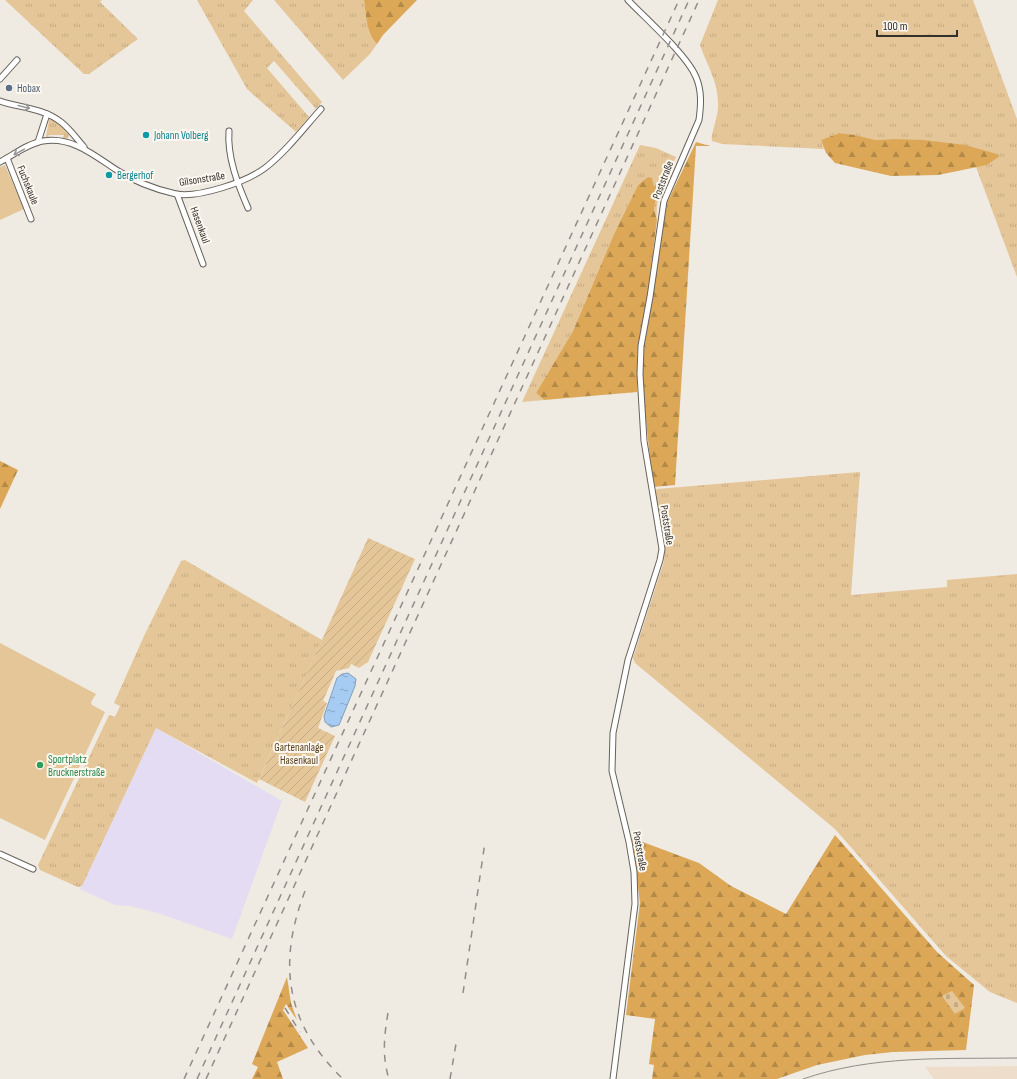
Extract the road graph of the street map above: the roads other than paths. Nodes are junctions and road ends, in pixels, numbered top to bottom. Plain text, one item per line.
1 (628, 0) edge
2 (17, 60) dead end
3 (0, 80) edge
4 (0, 101) edge
5 (321, 109) dead end
6 (48, 114) junction
7 (229, 131) dead end
8 (38, 142) junction
9 (86, 150) junction
10 (7, 158) junction
11 (0, 162) edge
12 (237, 182) junction
13 (177, 194) junction
14 (248, 208) dead end
15 (31, 219) dead end
16 (203, 264) dead end
17 (0, 854) edge
18 (33, 869) dead end
19 (613, 1079) edge

1 - 19 street, Poststraße
2 - 3 street
4 -> 6 street
5 - 12 street, Gilsonstraße
6 - 8 street
6 - 9 street, Gilsonstraße
7 - 12 street
8 - 9 street, Gilsonstraße
8 -> 10 street, Gilsonstraße
9 - 13 street, Gilsonstraße
10 - 11 street, Gilsonstraße
10 - 15 street, Fuchskaule
12 - 13 street, Gilsonstraße
12 - 14 street, Gilsonstraße
13 - 16 street, Hasenkaul
17 - 18 street

